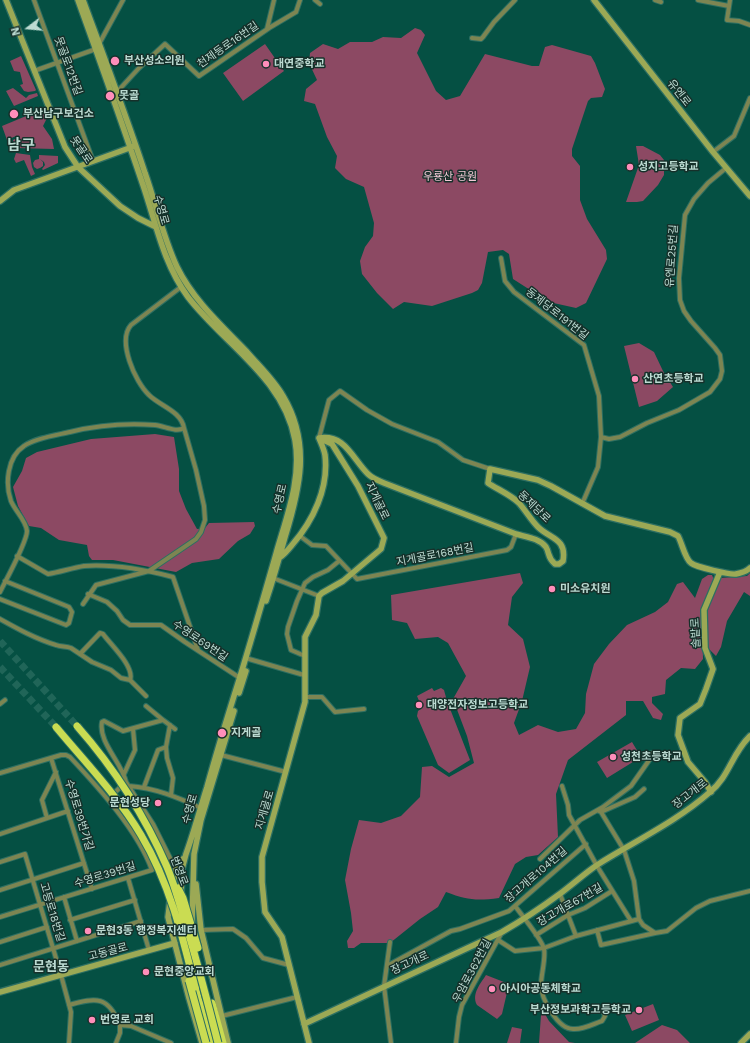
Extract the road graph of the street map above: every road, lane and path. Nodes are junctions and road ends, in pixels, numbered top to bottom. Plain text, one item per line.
1 (6, 0) edge
2 (34, 0) edge
3 (78, 0) edge
4 (83, 0) edge
5 (274, 0) edge
6 (300, 0) edge
7 (315, 0) edge
8 (515, 0) edge
9 (594, 0) edge
10 (655, 0) edge
11 (698, 0) edge
12 (730, 0) edge
13 (121, 1) edge
14 (661, 2) dead end
15 (320, 4) dead end
16 (729, 6) junction
17 (750, 25) edge
18 (267, 29) junction
19 (472, 38) dead end
20 (97, 46) junction
21 (58, 62) junction
22 (34, 71) junction
23 (116, 93) junction
24 (750, 98) edge
25 (133, 147) junction
26 (713, 152) junction
27 (93, 161) junction
28 (78, 167) junction
29 (726, 168) junction
30 (750, 196) edge
31 (0, 201) edge
32 (156, 226) junction
33 (164, 233) junction
34 (502, 258) dead end
35 (181, 287) junction
36 (184, 428) junction
37 (601, 437) junction
38 (319, 438) junction
39 (490, 469) junction
40 (582, 504) junction
41 (516, 534) junction
42 (300, 536) junction
43 (18, 556) junction
44 (277, 558) junction
45 (339, 560) junction
46 (750, 568) edge
47 (149, 571) junction
48 (720, 572) junction
49 (352, 574) junction
50 (273, 578) junction
51 (5, 581) junction
52 (302, 589) junction
53 (0, 592) edge
54 (88, 594) junction
55 (319, 596) junction
56 (0, 599) edge
57 (83, 604) dead end
58 (0, 619) edge
59 (198, 650) junction
60 (80, 654) junction
61 (305, 656) junction
62 (249, 659) junction
63 (304, 675) junction
64 (240, 678) junction
65 (130, 680) junction
66 (146, 696) dead end
67 (305, 697) junction
68 (5, 700) dead end
69 (0, 704) edge
70 (146, 706) dead end
71 (364, 709) dead end
72 (163, 720) junction
73 (170, 725) junction
74 (77, 726) tunnel mouth
75 (56, 727) tunnel mouth
76 (133, 729) junction
77 (175, 729) dead end
78 (750, 736) edge
79 (166, 747) junction
80 (650, 753) dead end
81 (221, 755) junction
82 (52, 758) junction
83 (56, 772) junction
84 (286, 772) junction
85 (0, 773) edge
86 (124, 774) junction
87 (128, 784) junction
88 (562, 786) dead end
89 (144, 787) junction
90 (644, 789) dead end
91 (711, 792) junction
92 (171, 795) junction
93 (107, 799) junction
94 (200, 808) junction
95 (68, 810) junction
96 (599, 811) junction
97 (47, 818) junction
98 (574, 825) junction
99 (0, 834) edge
100 (586, 844) junction
101 (624, 850) junction
102 (194, 854) junction
103 (540, 859) dead end
104 (0, 862) edge
105 (84, 863) junction
106 (156, 863) junction
107 (597, 866) junction
108 (167, 868) junction
109 (179, 869) junction
110 (128, 878) junction
111 (33, 879) junction
112 (193, 888) junction
113 (92, 889) junction
114 (1, 890) edge
115 (612, 891) junction
116 (750, 891) edge
117 (560, 894) junction
118 (64, 898) junction
119 (134, 900) junction
120 (41, 905) junction
121 (515, 906) junction
122 (568, 914) junction
123 (0, 917) edge
124 (524, 919) junction
125 (639, 919) junction
126 (70, 920) junction
127 (141, 921) junction
128 (630, 921) junction
129 (47, 927) junction
130 (201, 930) junction
131 (597, 930) junction
132 (502, 932) junction
133 (655, 933) junction
134 (536, 935) junction
135 (576, 936) junction
136 (498, 940) junction
137 (77, 941) junction
138 (0, 942) edge
139 (390, 942) dead end
140 (175, 944) junction
141 (54, 948) junction
142 (544, 948) junction
143 (150, 950) junction
144 (0, 965) edge
145 (289, 965) junction
146 (387, 966) junction
147 (61, 975) junction
148 (384, 986) junction
149 (0, 992) edge
150 (297, 997) junction
151 (69, 1005) junction
152 (602, 1009) dead end
153 (222, 1016) junction
154 (304, 1024) junction
155 (120, 1025) junction
156 (750, 1034) edge
157 (69, 1043) edge
158 (116, 1043) edge
159 (171, 1043) edge
160 (202, 1043) edge
161 (206, 1043) edge
162 (212, 1043) edge
163 (218, 1043) edge
164 (223, 1043) edge
165 (228, 1043) edge
166 (309, 1043) edge
167 (391, 1043) edge
168 (456, 1043) edge
169 (741, 1043) edge

1 - 22 street, 못골로
2 - 21 street, 못골로12번길
3 - 20 street, 수영로
4 - 20 street, 수영로
5 - 18 street, 천제등로16번길
6 - 18 street, 천제등로16번길
7 - 15 street
8 - 19 street
9 - 26 street, 유엔로
10 - 14 street
11 - 16 street
12 - 16 street
13 - 20 street
16 - 17 street
18 - 23 street, 천제등로16번길
20 - 21 street
20 - 23 street, 수영로
20 - 25 street, 수영로
21 - 22 street
21 - 27 street, 못골로12번길
22 - 28 street, 못골로
23 - 25 street, 수영로
24 - 26 street
25 - 27 street
25 - 32 street, 수영로
25 - 33 street, 수영로
26 - 29 street, 유엔로
27 - 28 street
28 - 31 street
28 - 32 street, 못골로
29 - 30 street, 유엔로
29 - 37 street, 유엔로25번길
32 - 33 street, 못골로
32 - 35 street, 수영로
33 - 44 street, 수영로
34 - 37 street, 동제당로191번길
35 - 36 street
35 - 44 street, 수영로
36 - 43 street
36 - 47 street
37 - 40 street, 동제당로191번길
38 - 39 street
38 - 41 street, 동제당로
38 - 42 street
38 - 49 street, 지게골로
39 - 40 street, 동제당로
39 - 41 street, 동제당로
40 - 48 street, 동제당로
41 - 49 street, 지게골로168번길
42 - 44 street
42 - 45 street
43 - 47 street
43 - 51 street
44 - 50 street, 수영로
44 - 64 street, 수영로
45 - 49 street
45 - 52 street
46 - 48 street, 동제당로
47 - 54 street
47 - 59 street
48 - 91 street, 솔밭로
49 - 55 street, 지게골로
50 - 52 street
50 - 62 street, 수영로
51 - 53 street
51 - 56 street
52 - 55 street
52 - 61 street
54 - 57 street
54 - 59 street, 수영로69번길
55 - 61 street, 지게골로
58 - 60 street
59 - 64 street, 수영로69번길
60 - 65 street
60 - 65 street
61 - 63 street, 지게골로
62 - 63 street
62 - 81 street, 수영로
63 - 67 street, 지게골로
64 - 94 street, 수영로
65 - 66 street
67 - 71 street
67 - 84 street, 지게골로
68 - 69 street
70 - 72 street
72 - 73 street
72 - 76 street
73 - 77 street
73 - 79 street
74 - 108 highway, 번영로, bridge
75 - 106 highway, 번영로, bridge
76 - 86 street
76 - 86 street
78 - 91 street, 장고개로
79 - 89 street
79 - 92 street
80 - 96 street
81 - 84 street
81 - 102 street, 수영로
82 - 83 street, 수영로39번가길
82 - 85 street
82 - 93 street
83 - 95 street, 수영로39번가길
83 - 97 street, 수영로39번가길
84 - 145 street, 지게골로
86 - 87 street
87 - 89 street
87 - 93 street
87 - 109 street
88 - 98 street
89 - 92 street
90 - 96 street
91 - 101 street, 장고개로
92 - 94 street
93 - 110 street, 수영로39번길
94 - 109 street, 수영로
95 - 97 street
95 - 105 street, 수영로39번가길
96 - 98 street
96 - 101 street
97 - 99 street
98 - 100 street
98 - 103 street
100 - 107 street
100 - 121 street, 장고개로104번길
101 - 107 street, 장고개로
101 - 125 street
102 - 112 street, 수영로
102 - 130 street, 수영로
104 - 111 street, 고등로18번길
105 - 111 street, 수영로39번가길
105 - 113 street, 수영로39번가길
106 - 161 highway, bridge
106 - 162 highway, 번영로, bridge
107 - 115 street, 장고개로67번길
107 - 117 street, 장고개로
108 - 163 highway, 번영로, bridge
108 - 164 highway, bridge
109 - 112 street
109 - 140 street
109 - 162 street
110 - 113 street, 수영로39번길
110 - 119 street
111 - 114 street, 수영로39번가길
111 - 120 street, 고등로18번길
112 - 162 street, 수영로
113 - 118 street, 수영로39번길
115 - 122 street, 장고개로67번길
115 - 128 street, 장고개로67번길
116 - 133 street
117 - 122 street
117 - 124 street, 장고개로
118 - 120 street, 수영로39번길
118 - 126 street, 수영로39번길
119 - 126 street
119 - 127 street
120 - 123 street, 수영로39번길
120 - 129 street, 고등로18번길
121 - 124 street
121 - 146 street, 장고개로104번길
122 - 134 street, 장고개로67번길
122 - 135 street
124 - 132 street, 장고개로
124 - 134 street
125 - 128 street
125 - 133 street
126 - 137 street, 수영로39번길
127 - 137 street
127 - 143 street
128 - 131 street
129 - 138 street
129 - 141 street, 고등로18번길
130 - 145 street
130 - 153 street, 수영로
131 - 133 street
131 - 135 street
132 - 136 street, 우암로362번길
132 - 148 street, 장고개로
134 - 142 street
135 - 142 street
136 - 142 street
136 - 168 street, 우암로362번길
137 - 141 street
139 - 146 street
140 - 143 street, 고동골로
140 - 160 street
141 - 144 street
141 - 147 street, 고등로18번길
142 - 152 street
143 - 147 street, 고동골로
145 - 150 street, 지게골로
146 - 148 street
147 - 149 street, 고동골로
147 - 151 street, 고등로18번길
148 - 154 street, 장고개로
148 - 167 street
150 - 153 street
150 - 154 street, 지게골로
151 - 155 street
151 - 157 street, 고등로18번길
153 - 165 street, 수영로
154 - 166 street, 지게골로
155 - 158 street
155 - 159 street
156 - 169 street

